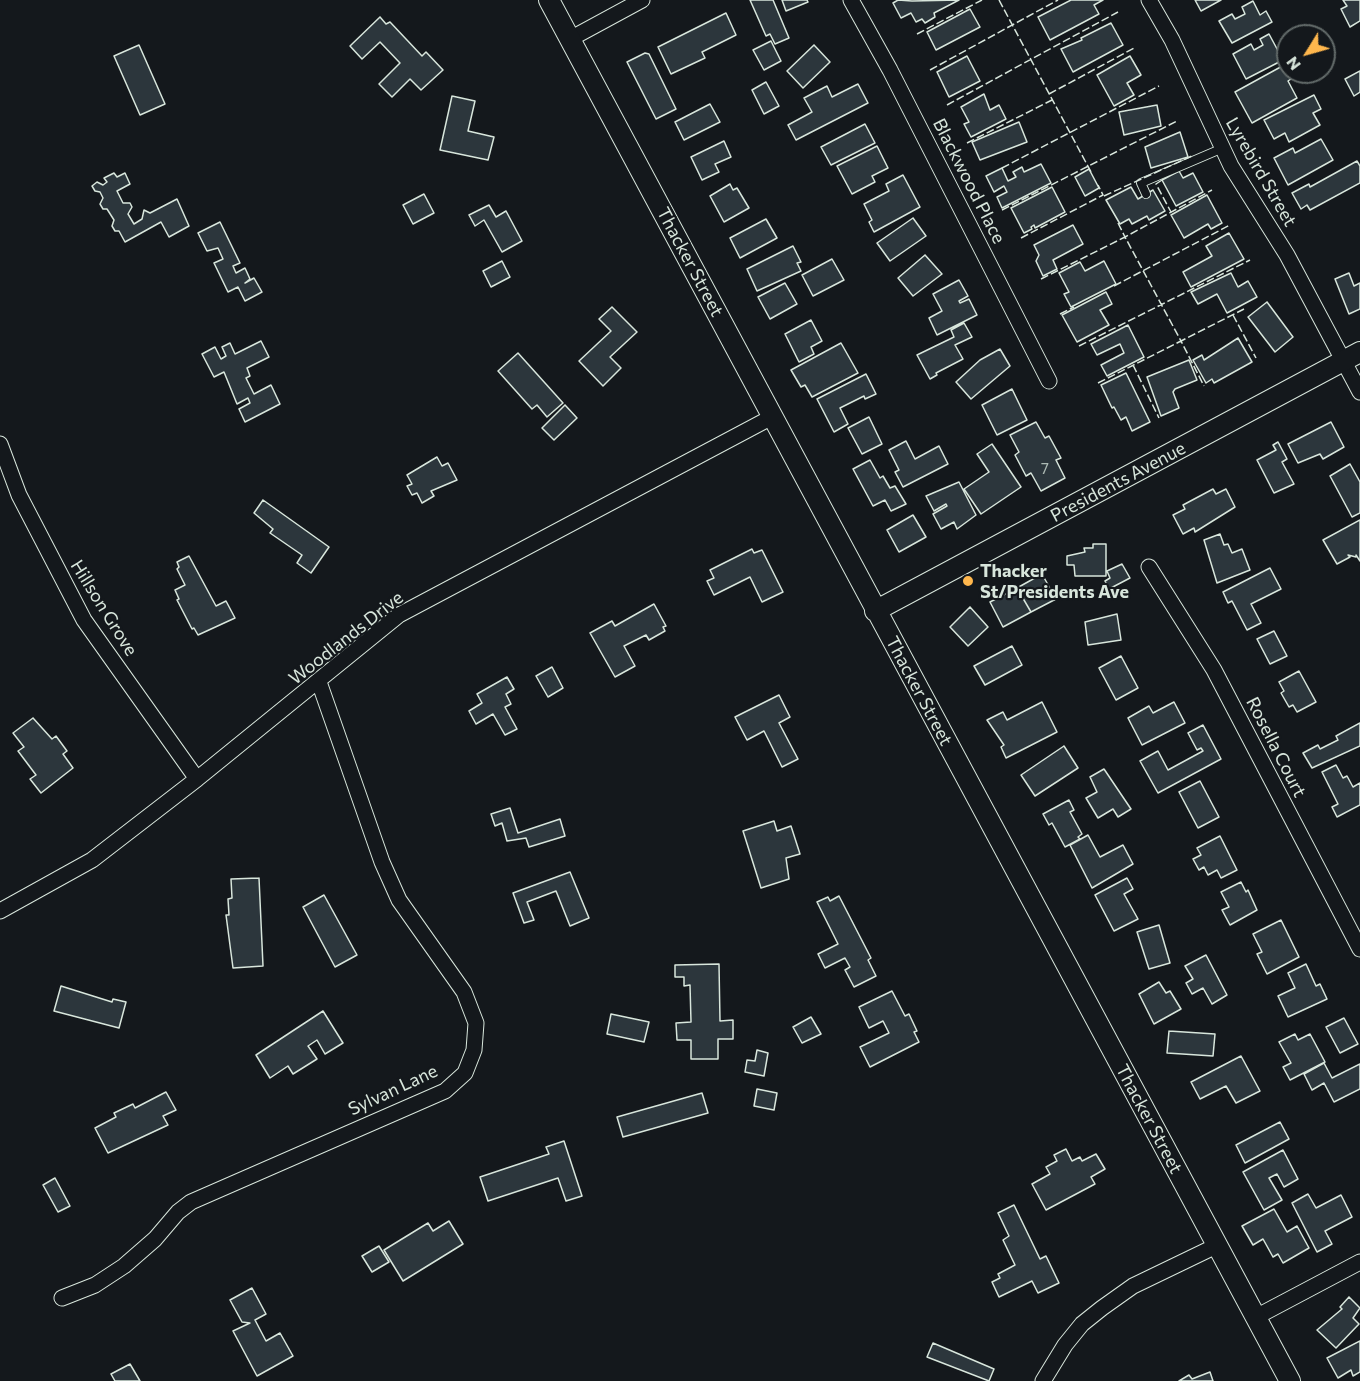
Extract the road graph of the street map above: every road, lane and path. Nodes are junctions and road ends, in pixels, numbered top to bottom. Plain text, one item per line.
1 (549, 0) edge
2 (642, 0) edge
3 (851, 0) edge
4 (1149, 0) edge
5 (570, 39) junction
6 (1222, 148) junction
7 (1146, 194) dead end
8 (1352, 357) edge
9 (1049, 381) dead end
10 (1360, 392) edge
11 (772, 417) junction
12 (0, 444) edge
13 (1149, 567) dead end
14 (875, 611) junction
15 (319, 682) junction
16 (197, 779) junction
17 (0, 911) edge
18 (1360, 950) edge
19 (1218, 1245) junction
20 (1360, 1262) edge
21 (62, 1298) dead end
22 (1256, 1317) junction
23 (1044, 1381) edge
24 (1290, 1381) edge

1 - 5 street, Thacker Street
2 - 5 street
3 - 9 street, Blackwood Place
4 - 6 street, Lyrebird Street
5 - 11 street, Thacker Street
6 - 7 lane
6 - 8 street, Lyrebird Street
8 - 10 street, Lyrebird Street
8 - 14 street, Presidents Avenue
11 - 14 street, Thacker Street
11 - 15 street, Woodlands Drive
12 - 16 street, Hillson Grove
13 - 18 street, Rosella Court
14 - 19 street, Thacker Street
15 - 16 street, Woodlands Drive
15 - 21 street, Sylvan Lane
16 - 17 street, Woodlands Drive
19 - 22 street, Thacker Street
19 - 23 street
20 - 22 street
22 - 24 street, Thacker Street

